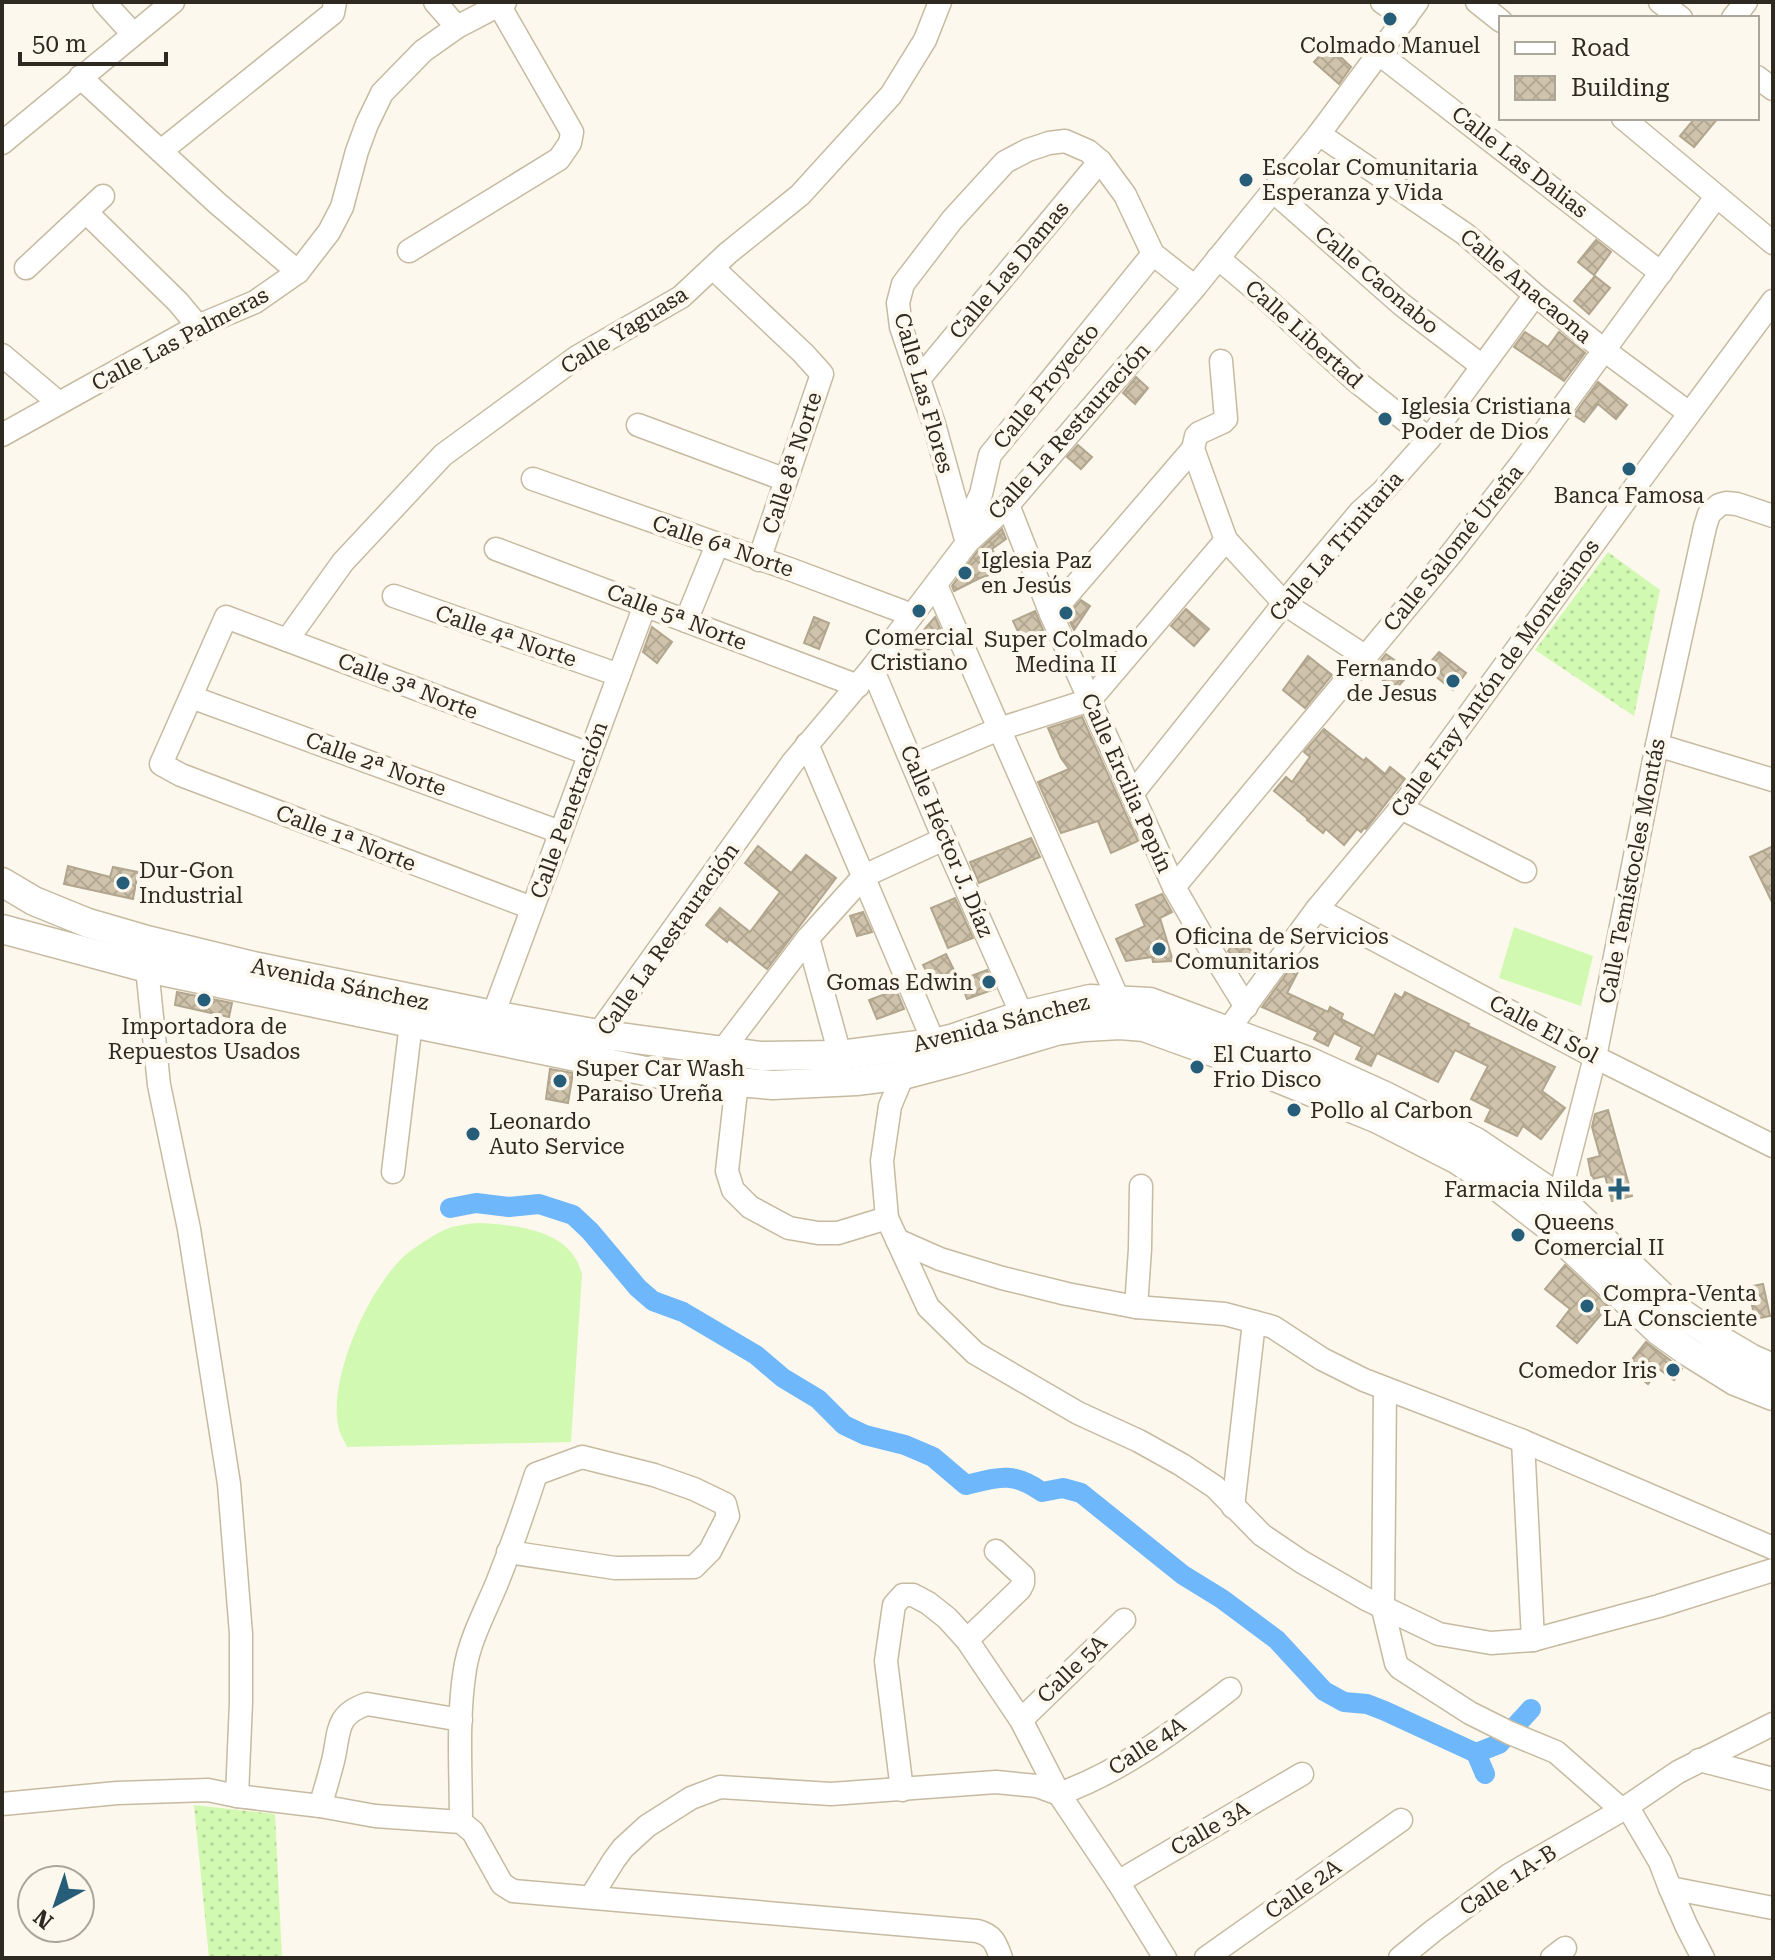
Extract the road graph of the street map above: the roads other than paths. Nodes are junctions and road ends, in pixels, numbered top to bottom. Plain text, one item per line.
1 (104, 2) edge
2 (173, 2) edge
3 (335, 2) edge
4 (435, 2) edge
5 (940, 2) edge
6 (1382, 2) edge
7 (1477, 2) edge
8 (1660, 2) edge
9 (502, 4) edge
10 (1412, 10) edge
11 (1678, 16) edge
12 (1499, 19) edge
13 (457, 27) junction
14 (133, 34) junction
15 (1378, 53) junction
16 (80, 77) junction
17 (1625, 120) edge
18 (1319, 134) junction
19 (2, 143) edge
20 (161, 151) junction
21 (1100, 161) junction
22 (1273, 191) junction
23 (103, 196) dead end
24 (1716, 197) junction
25 (86, 212) junction
26 (1773, 243) edge
27 (409, 251) dead end
28 (1153, 254) junction
29 (1218, 258) junction
30 (26, 268) dead end
31 (713, 268) junction
32 (298, 272) junction
33 (1661, 273) junction
34 (1195, 287) junction
35 (1535, 295) junction
36 (1773, 301) edge
37 (198, 326) junction
38 (1604, 350) junction
39 (2, 355) edge
40 (1221, 361) dead end
41 (1482, 366) junction
42 (919, 379) junction
43 (59, 403) junction
44 (1689, 413) junction
45 (638, 425) dead end
46 (2, 435) edge
47 (1429, 439) junction
48 (1193, 449) junction
49 (533, 479) dead end
50 (786, 480) junction
51 (1008, 505) junction
52 (1773, 516) edge
53 (965, 536) junction
54 (1226, 540) junction
55 (717, 545) junction
56 (496, 549) dead end
57 (759, 560) junction
58 (936, 585) junction
59 (394, 596) dead end
60 (1285, 604) junction
61 (645, 605) junction
62 (1051, 614) junction
63 (912, 615) junction
64 (686, 621) junction
65 (287, 640) junction
66 (1366, 657) junction
67 (872, 668) junction
68 (619, 675) junction
69 (858, 686) junction
70 (191, 697) junction
71 (1090, 700) junction
72 (999, 729) junction
73 (807, 744) junction
74 (1657, 745) junction
75 (589, 754) junction
76 (914, 765) junction
77 (1773, 780) edge
78 (1132, 794) junction
79 (1401, 808) junction
80 (560, 832) junction
81 (944, 839) junction
82 (1525, 871) dead end
83 (864, 876) junction
84 (2, 882) edge
85 (1174, 887) junction
86 (532, 908) junction
87 (1317, 909) junction
88 (2, 929) edge
89 (808, 938) junction
90 (147, 968) junction
91 (1118, 999) junction
92 (1246, 1007) junction
93 (493, 1015) junction
94 (1022, 1015) junction
95 (411, 1023) junction
96 (1222, 1041) junction
97 (934, 1043) junction
98 (595, 1047) junction
99 (722, 1051) junction
100 (840, 1055) junction
101 (1595, 1057) junction
102 (903, 1075) junction
103 (737, 1082) junction
104 (1773, 1146) edge
105 (393, 1172) dead end
106 (1141, 1186) dead end
107 (1559, 1198) junction
108 (887, 1218) junction
109 (1546, 1224) junction
110 (897, 1240) junction
111 (1136, 1307) junction
112 (1254, 1322) junction
113 (1773, 1368) edge
114 (1385, 1389) junction
115 (1773, 1396) edge
116 (1523, 1441) junction
117 (1233, 1507) junction
118 (1773, 1548) edge
119 (996, 1551) dead end
120 (508, 1552) junction
121 (1773, 1570) edge
122 (1383, 1609) junction
123 (1124, 1620) dead end
124 (967, 1640) junction
125 (1533, 1640) junction
126 (1230, 1689) dead end
127 (461, 1720) junction
128 (1021, 1720) junction
129 (1773, 1724) edge
130 (1699, 1760) junction
131 (1302, 1774) dead end
132 (1773, 1779) edge
133 (902, 1790) junction
134 (1059, 1794) junction
135 (237, 1796) junction
136 (2, 1804) edge
137 (320, 1806) junction
138 (1624, 1808) junction
139 (1401, 1820) dead end
140 (461, 1822) junction
141 (1118, 1882) junction
142 (1670, 1888) junction
143 (591, 1897) junction
144 (1773, 1908) edge
145 (1001, 1958) edge
146 (1165, 1958) edge
147 (1206, 1958) edge
148 (1400, 1958) edge
149 (1703, 1958) edge

1 - 14 street
2 - 14 street
3 - 20 street
4 - 13 street
5 - 31 street, Calle Yaguasa
6 - 10 street
7 - 12 street
8 - 11 street
9 - 13 street, Calle Las Palmeras
9 - 27 street
10 - 15 street, Calle La Restauración
13 - 32 street, Calle Las Palmeras
14 - 16 street
15 - 18 street, Calle La Restauración
15 - 33 street, Calle Las Dalias
16 - 19 street
16 - 20 street
17 - 24 street
18 - 22 street, Calle La Restauración
18 - 35 street, Calle Anacaona
20 - 32 street
21 - 28 street, Calle Las Flores
21 - 42 street, Calle Las Damas
21 - 42 street, Calle Las Flores
22 - 29 street, Calle La Restauración
22 - 41 street, Calle Caonabo
23 - 25 street
24 - 26 street
24 - 33 street, Calle Salomé Ureña
25 - 30 street
25 - 37 street
28 - 34 street, Calle Las Flores
28 - 53 street, Calle Proyecto
29 - 34 street, Calle La Restauración
29 - 47 street, Calle Libertad
31 - 50 street, Calle 8ª Norte
31 - 65 street, Calle Yaguasa
32 - 37 street, Calle Las Palmeras
33 - 38 street, Calle Salomé Ureña
34 - 51 street, Calle La Restauración
35 - 38 street, Calle Anacaona
35 - 41 street, Calle La Trinitaria
36 - 44 street, Calle Fray Antón de Montesinos
37 - 43 street, Calle Las Palmeras
38 - 44 street, Calle Anacaona
38 - 66 street, Calle Salomé Ureña
39 - 43 street
40 - 48 street
41 - 47 street, Calle La Trinitaria
42 - 53 street, Calle Las Flores
43 - 46 street, Calle Las Palmeras
44 - 79 street, Calle Fray Antón de Montesinos
45 - 50 street
47 - 60 street, Calle La Trinitaria
48 - 54 street
48 - 62 street
49 - 55 street, Calle 6ª Norte
50 - 57 street, Calle 8ª Norte
51 - 53 street, Calle La Restauración
51 - 62 street, Calle Ercilia Pepín
52 - 74 street, Calle Temístocles Montás
53 - 58 street, Calle La Restauración
54 - 60 street
54 - 71 street
55 - 57 street, Calle 6ª Norte
55 - 64 street
56 - 61 street, Calle 5ª Norte
57 - 63 street, Calle 6ª Norte
58 - 63 street, Calle La Restauración
58 - 72 street
59 - 68 street, Calle 4ª Norte
60 - 66 street
60 - 78 street, Calle La Trinitaria
61 - 64 street, Calle 5ª Norte
61 - 68 street, Calle Penetración
62 - 71 street, Calle Ercilia Pepín
63 - 67 street, Calle La Restauración
64 - 69 street, Calle 5ª Norte
65 - 70 street, Calle 3ª Norte
65 - 75 street, Calle 3ª Norte
66 - 85 street, Calle Salomé Ureña
67 - 69 street, Calle La Restauración
67 - 76 street, Calle Héctor J. Díaz
68 - 75 street, Calle Penetración
69 - 73 street, Calle La Restauración
70 - 80 street, Calle 2ª Norte
70 - 86 street, Calle 1ª Norte
71 - 72 street
71 - 78 street, Calle Ercilia Pepín
72 - 76 street
72 - 91 street
73 - 83 street
73 - 98 street, Calle La Restauración
74 - 77 street
74 - 101 street, Calle Temístocles Montás
75 - 80 street, Calle Penetración
76 - 81 street, Calle Héctor J. Díaz
78 - 85 street, Calle Ercilia Pepín
79 - 82 street
79 - 87 street, Calle Fray Antón de Montesinos
80 - 86 street, Calle Penetración
81 - 83 street
81 - 94 street, Calle Héctor J. Díaz
83 - 89 street
83 - 97 street
84 - 93 street, Avenida Sánchez
85 - 92 street, Calle Ercilia Pepín
86 - 93 street, Calle Penetración
87 - 92 street, Calle Fray Antón de Montesinos
87 - 101 street, Calle El Sol
88 - 90 street, Avenida Sánchez
89 - 99 street
89 - 100 street
90 - 95 street, Avenida Sánchez
90 - 135 street
91 - 94 street, Avenida Sánchez
91 - 96 street, Avenida Sánchez
92 - 96 street, Calle Fray Antón de Montesinos
93 - 98 street, Avenida Sánchez
94 - 97 street, Avenida Sánchez
95 - 98 street, Avenida Sánchez
95 - 105 street
96 - 102 street, Avenida Sánchez
96 - 107 street, Avenida Sánchez
96 - 109 street, Avenida Sánchez
97 - 100 street, Avenida Sánchez
98 - 99 street, Avenida Sánchez
98 - 103 street, Avenida Sánchez
99 - 100 street, Avenida Sánchez
101 - 104 street, Calle El Sol
101 - 107 street, Calle Temístocles Montás
102 - 103 street, Avenida Sánchez
102 - 108 street
103 - 108 street
106 - 111 street
107 - 109 street, Calle Temístocles Montás
107 - 113 street, Avenida Sánchez
108 - 110 street
109 - 115 street, Avenida Sánchez
110 - 111 street
110 - 117 street
111 - 112 street
112 - 114 street
112 - 117 street
114 - 116 street
114 - 122 street
116 - 118 street
116 - 125 street
117 - 122 street
119 - 124 street
120 - 120 street
120 - 127 street
121 - 125 street
122 - 125 street
122 - 138 street
123 - 128 street, Calle 5A
124 - 128 street
124 - 133 street
126 - 134 street, Calle 4A
127 - 137 street
127 - 140 street
128 - 134 street
129 - 130 street, Calle 1A-B
130 - 132 street
130 - 138 street, Calle 1A-B
131 - 141 street, Calle 3A
133 - 134 street
133 - 143 street
134 - 141 street
135 - 136 street
135 - 137 street
137 - 140 street
138 - 142 street
138 - 148 street, Calle 1A-B
139 - 147 street, Calle 2A
140 - 143 street
141 - 146 street
142 - 144 street
142 - 149 street
143 - 145 street

